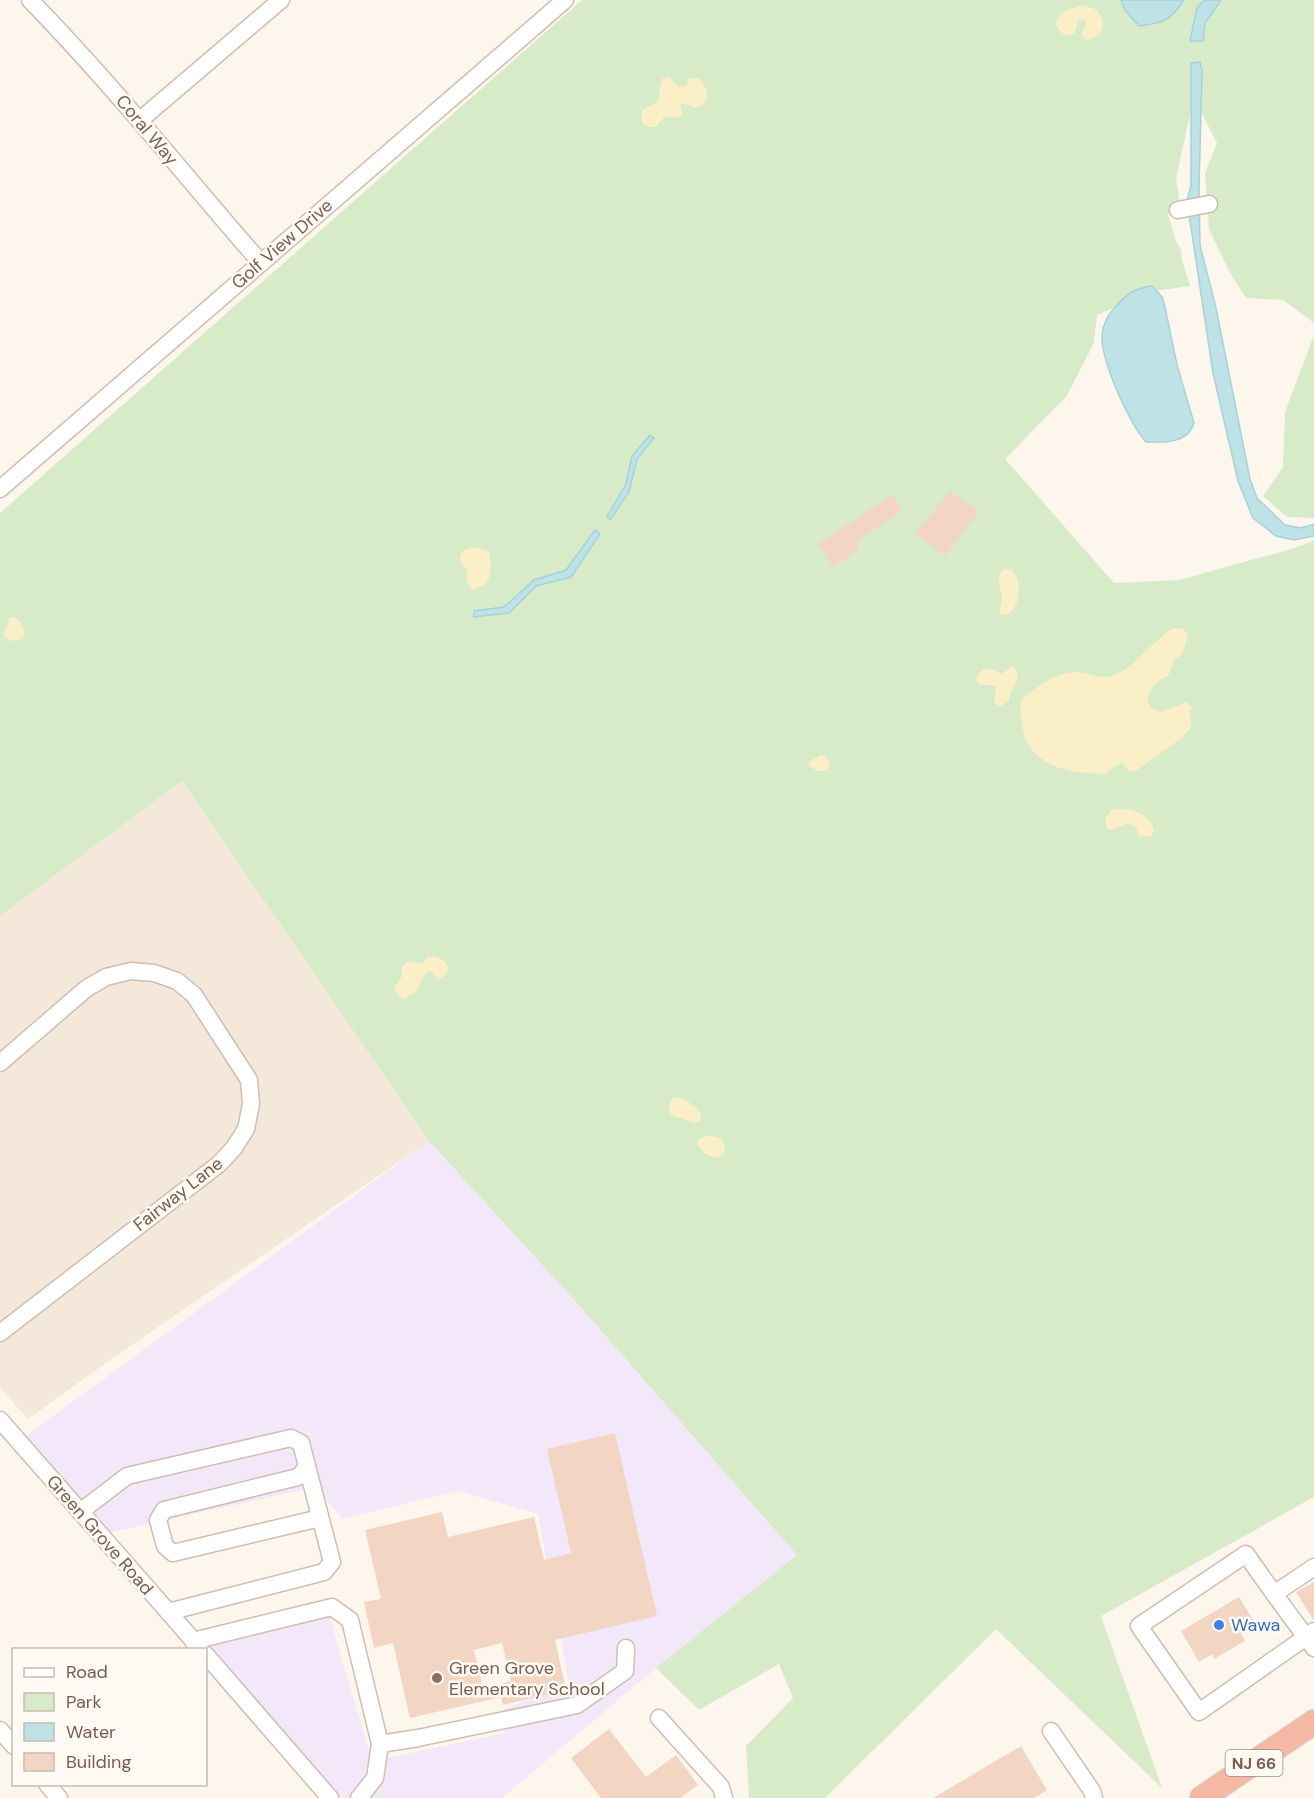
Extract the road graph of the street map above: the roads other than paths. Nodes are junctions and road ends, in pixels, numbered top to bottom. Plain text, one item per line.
1 (30, 0) edge
2 (565, 0) edge
3 (279, 1) edge
4 (140, 120) junction
5 (1209, 204) dead end
6 (1178, 210) dead end
7 (261, 263) junction
8 (0, 489) edge
9 (0, 1063) edge
10 (0, 1333) edge
11 (1, 1423) edge
12 (307, 1467) junction
13 (80, 1512) junction
14 (320, 1518) junction
15 (1314, 1567) edge
16 (1274, 1594) junction
17 (168, 1612) junction
18 (1311, 1638) edge
19 (197, 1645) edge
20 (626, 1648) dead end
21 (207, 1656) edge
22 (660, 1718) dead end
23 (0, 1730) edge
24 (1311, 1730) edge
25 (1051, 1731) dead end
26 (12, 1744) edge
27 (380, 1744) junction
28 (48, 1786) edge
29 (59, 1798) edge
30 (330, 1798) edge
31 (359, 1798) edge
32 (724, 1798) edge
33 (1094, 1798) edge
34 (1202, 1798) edge

1 - 4 street, Coral Way
2 - 7 street, Golf View Drive
3 - 4 street
4 - 7 street, Coral Way
5 - 6 street
7 - 8 street, Golf View Drive
9 - 10 street, Fairway Lane
11 - 13 street, Green Grove Road
12 - 13 street
12 - 14 street
12 - 14 street
13 - 17 street, Green Grove Road
14 - 17 street
15 - 16 street
16 - 18 street
16 - 18 street
17 - 19 street, Green Grove Road
19 - 27 street
20 - 27 street
21 - 30 street
22 - 32 street
23 - 26 street
24 - 34 highway, NJ 66
25 - 33 street
27 - 31 street
28 - 29 street

